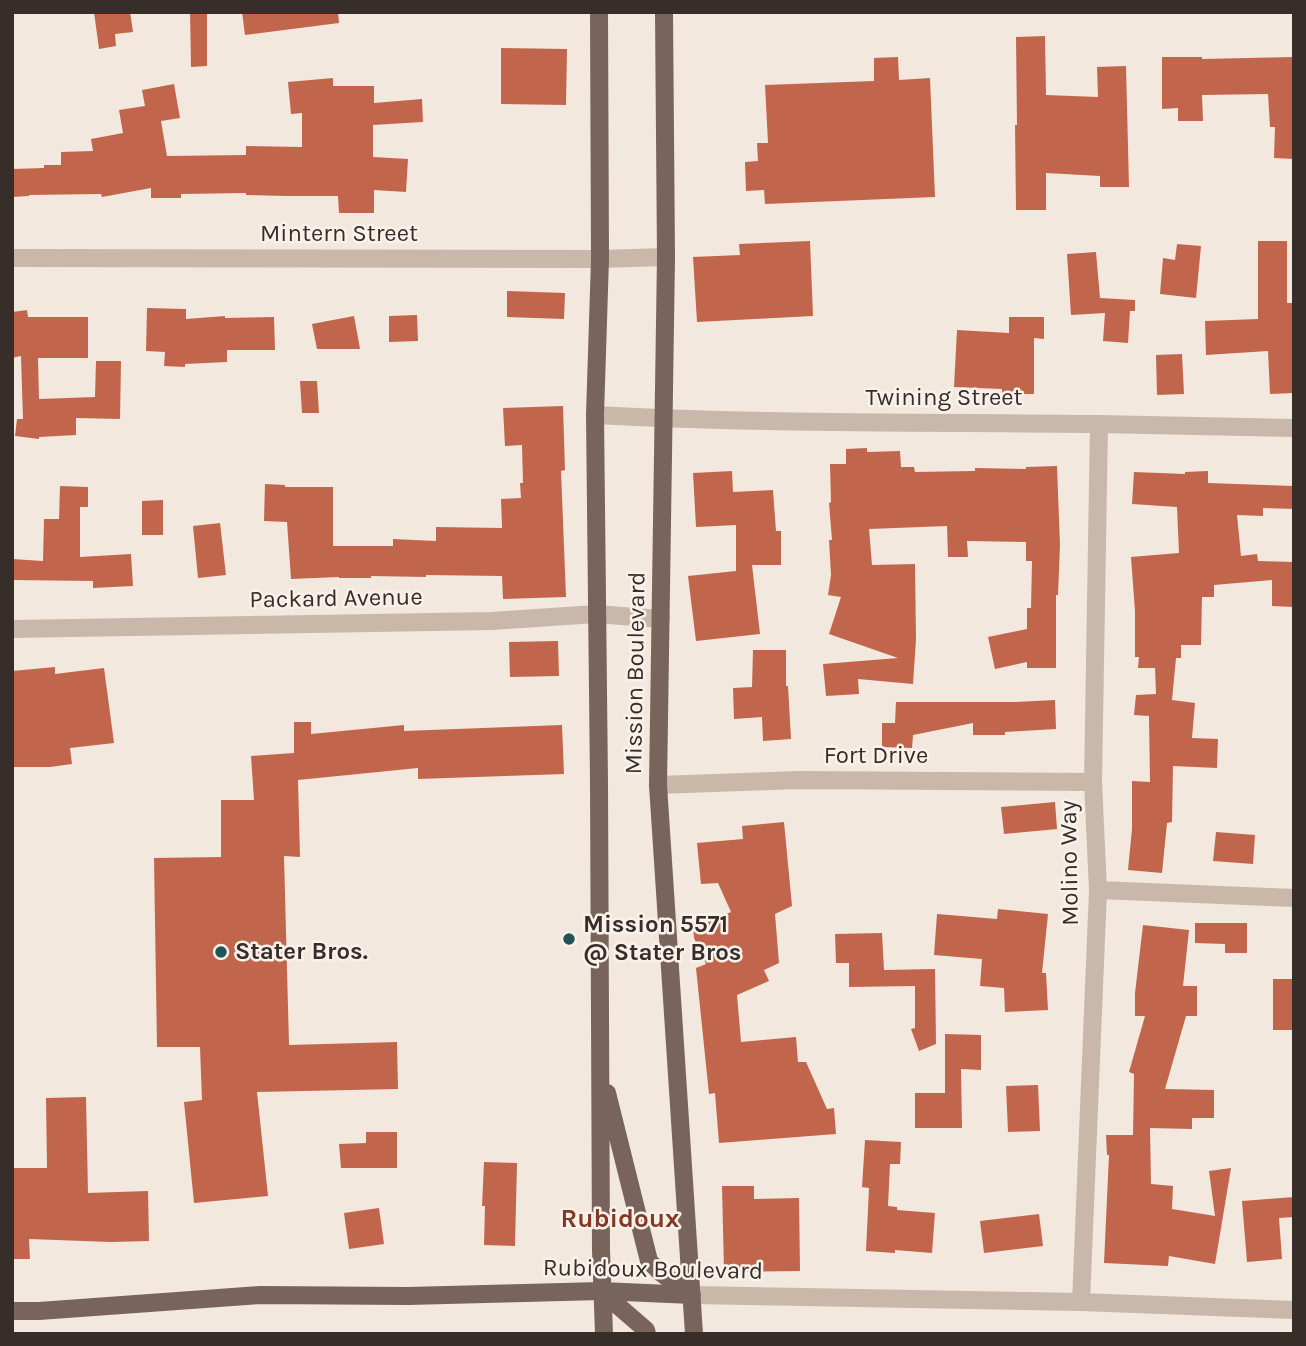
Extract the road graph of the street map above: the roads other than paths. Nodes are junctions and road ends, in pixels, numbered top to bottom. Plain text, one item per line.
1 (599, 12) edge
2 (664, 12) edge
3 (666, 257) junction
4 (12, 258) edge
5 (600, 259) junction
6 (595, 415) junction
7 (664, 418) junction
8 (1099, 424) junction
9 (1294, 428) edge
10 (596, 614) junction
11 (661, 619) junction
12 (12, 629) edge
13 (1093, 782) junction
14 (659, 785) junction
15 (1098, 890) junction
16 (1294, 898) edge
17 (600, 1070) junction
18 (601, 1291) junction
19 (692, 1295) junction
20 (1081, 1302) junction
21 (1294, 1310) edge
22 (12, 1311) edge
23 (604, 1334) edge
24 (647, 1334) edge
25 (694, 1334) edge

1 - 5 main road, Mission Boulevard
2 - 3 main road, Mission Boulevard
3 - 5 street, Mintern Street
3 - 7 main road, Mission Boulevard
4 - 5 street, Mintern Street
5 - 6 main road, Mission Boulevard
6 - 7 street, Twining Street
6 - 10 main road, Mission Boulevard
7 - 8 street, Twining Street
7 - 11 main road, Mission Boulevard
8 - 9 street, Twining Street
8 - 13 street, Molino Way
10 - 11 street, Packard Avenue
10 - 12 street, Packard Avenue
10 - 17 main road, Mission Boulevard
11 - 14 main road, Mission Boulevard
13 - 14 street, Fort Drive
13 - 15 street, Molino Way
14 - 19 main road, Mission Boulevard
15 - 16 street
15 - 20 street, Molino Way
17 - 18 main road, Mission Boulevard
17 - 19 main road
18 - 19 main road, Rubidoux Boulevard
18 - 22 main road, Rubidoux Boulevard
18 - 23 main road, Mission Boulevard
18 - 24 main road
19 - 20 street, Rubidoux Boulevard
19 - 25 main road, Mission Boulevard
20 - 21 street, Rubidoux Boulevard

